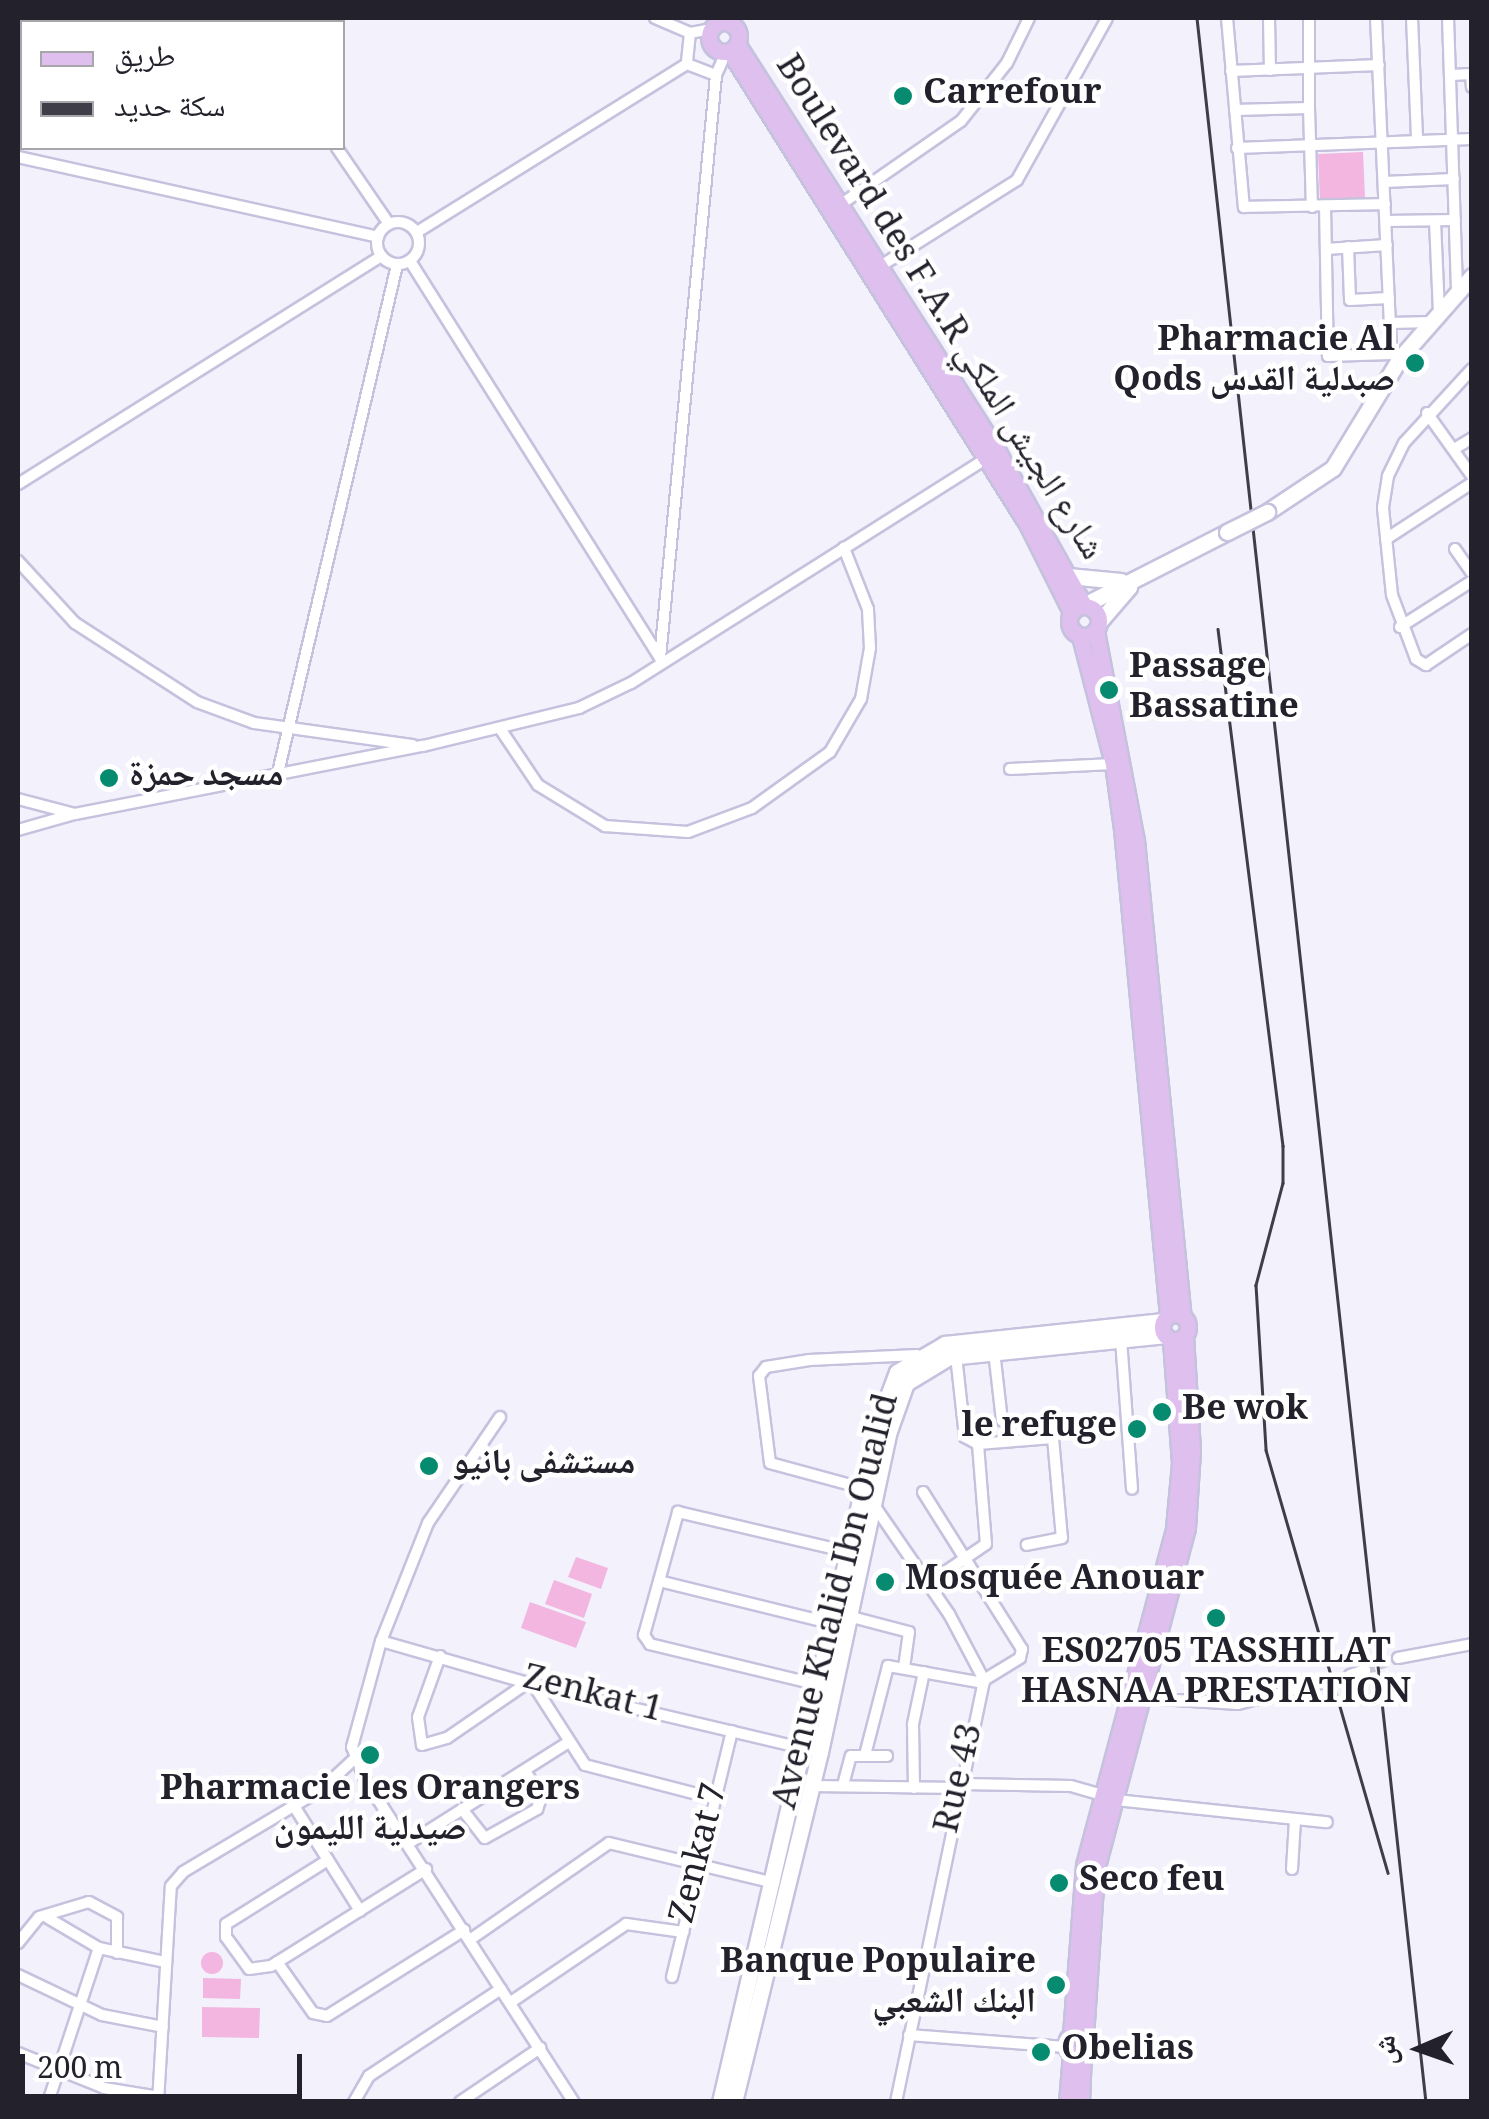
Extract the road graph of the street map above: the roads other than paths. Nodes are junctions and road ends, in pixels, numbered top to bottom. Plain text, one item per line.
1 (656, 18) edge
2 (1029, 18) edge
3 (1107, 18) edge
4 (1227, 18) edge
5 (1268, 18) edge
6 (1311, 18) edge
7 (1376, 18) edge
8 (1412, 18) edge
9 (1448, 18) edge
10 (715, 23) edge
11 (690, 33) junction
12 (731, 50) junction
13 (687, 64) junction
14 (1379, 65) junction
15 (1310, 68) junction
16 (1270, 70) junction
17 (1231, 71) junction
18 (1451, 74) junction
19 (716, 75) junction
20 (1472, 87) edge
21 (1309, 108) junction
22 (1235, 110) junction
23 (1417, 139) junction
24 (1454, 139) junction
25 (1472, 139) edge
26 (1382, 140) junction
27 (1310, 146) junction
28 (1237, 148) junction
29 (338, 150) edge
30 (18, 156) edge
31 (1454, 179) junction
32 (1384, 182) junction
33 (1385, 204) junction
34 (840, 205) junction
35 (1325, 206) junction
36 (1312, 207) junction
37 (1454, 220) junction
38 (1386, 221) junction
39 (1435, 221) junction
40 (389, 224) junction
41 (417, 232) junction
42 (378, 236) junction
43 (1388, 245) junction
44 (1348, 248) junction
45 (1326, 249) junction
46 (381, 256) junction
47 (410, 261) junction
48 (397, 265) junction
49 (879, 267) junction
50 (1472, 276) edge
51 (1457, 294) junction
52 (1389, 298) junction
53 (1350, 300) junction
54 (1326, 301) junction
55 (1435, 318) junction
56 (1390, 323) junction
57 (1396, 356) junction
58 (1472, 370) edge
59 (1427, 413) junction
60 (1472, 438) edge
61 (1454, 450) junction
62 (986, 459) junction
63 (1472, 476) edge
64 (18, 484) edge
65 (1468, 486) edge
66 (1472, 499) edge
67 (1386, 539) junction
68 (844, 548) junction
69 (1455, 549) dead end
70 (18, 561) edge
71 (1472, 573) edge
72 (1068, 576) junction
73 (1135, 580) junction
74 (1472, 582) edge
75 (1078, 609) junction
76 (1400, 627) junction
77 (1092, 629) junction
78 (1472, 634) edge
79 (661, 660) junction
80 (289, 728) junction
81 (500, 730) junction
82 (423, 746) junction
83 (1114, 764) junction
84 (1010, 768) dead end
85 (277, 776) junction
86 (18, 799) edge
87 (75, 814) junction
88 (18, 830) edge
89 (1172, 1328) junction
90 (1121, 1339) junction
91 (994, 1351) junction
92 (917, 1355) junction
93 (956, 1356) junction
94 (500, 1417) dead end
95 (1002, 1421) dead end
96 (978, 1444) junction
97 (862, 1488) junction
98 (1132, 1489) dead end
99 (923, 1492) dead end
100 (874, 1503) junction
101 (1027, 1545) dead end
102 (848, 1552) junction
103 (967, 1557) junction
104 (660, 1581) junction
105 (929, 1583) junction
106 (842, 1622) junction
107 (381, 1641) junction
108 (1472, 1644) edge
109 (440, 1656) junction
110 (1398, 1658) tunnel mouth
111 (904, 1667) junction
112 (1365, 1670) tunnel mouth
113 (924, 1672) junction
114 (1350, 1675) tunnel mouth
115 (983, 1682) junction
116 (1324, 1682) tunnel mouth
117 (530, 1684) junction
118 (826, 1687) junction
119 (1144, 1698) junction
120 (732, 1730) junction
121 (568, 1742) junction
122 (803, 1748) junction
123 (820, 1752) junction
124 (865, 1755) junction
125 (887, 1756) dead end
126 (353, 1760) junction
127 (525, 1770) junction
128 (812, 1786) junction
129 (844, 1786) junction
130 (961, 1786) junction
131 (914, 1788) junction
132 (1110, 1798) junction
133 (716, 1799) junction
134 (294, 1806) junction
135 (462, 1809) junction
136 (1295, 1820) junction
137 (1327, 1822) dead end
138 (409, 1843) junction
139 (328, 1860) junction
140 (699, 1865) junction
141 (426, 1869) junction
142 (1292, 1869) dead end
143 (779, 1884) junction
144 (360, 1910) junction
145 (48, 1918) junction
146 (683, 1932) junction
147 (467, 1935) junction
148 (18, 1943) edge
149 (99, 1948) junction
150 (764, 1951) junction
151 (117, 1953) junction
152 (165, 1962) junction
153 (278, 1962) junction
154 (843, 1963) dead end
155 (18, 1975) edge
156 (672, 1976) dead end
157 (501, 1989) junction
158 (511, 2002) junction
159 (78, 2006) junction
160 (163, 2027) junction
161 (909, 2035) junction
162 (1075, 2045) junction
163 (540, 2048) junction
164 (18, 2053) edge
165 (58, 2072) junction
166 (158, 2099) edge
167 (48, 2102) edge
168 (354, 2102) edge
169 (460, 2102) edge
170 (574, 2102) edge
171 (720, 2102) edge
172 (734, 2102) edge
173 (896, 2102) edge
174 (1068, 2102) edge
175 (1081, 2102) edge

1 - 11 street
2 - 34 street
3 - 49 street
4 - 17 street
5 - 16 street
6 - 15 street
7 - 14 street
8 - 23 street
9 - 18 street
10 - 11 street
10 - 12 main road, Boulevard des F.A.R شارع الجيش الملكي
10 - 12 main road, Boulevard des F.A.R شارع الجيش الملكي
11 - 13 street
12 - 19 street
12 - 34 main road, Boulevard des F.A.R شارع الجيش الملكي
12 - 62 main road, Boulevard des F.A.R شارع الجيش الملكي
13 - 19 street
13 - 41 street
14 - 15 street
14 - 26 street
15 - 16 street
15 - 21 street
16 - 17 street
17 - 22 street
18 - 20 street
18 - 24 street
19 - 79 street
21 - 22 street
21 - 27 street
22 - 28 street
23 - 24 street
23 - 26 street
24 - 25 street
24 - 31 street
26 - 27 street
26 - 32 street
27 - 28 street
27 - 36 street
28 - 36 street
29 - 40 street
30 - 42 street
31 - 32 street
31 - 37 street
32 - 33 street
33 - 35 street
33 - 38 street
34 - 49 main road, Boulevard des F.A.R شارع الجيش الملكي
35 - 36 street
35 - 45 street
37 - 39 street
37 - 51 street
38 - 39 street
38 - 43 street
39 - 55 street
40 - 41 street
40 - 42 street
41 - 47 street
42 - 46 street
43 - 44 street
43 - 52 street
44 - 45 street
44 - 53 street
45 - 54 street
46 - 48 street
46 - 64 street
47 - 48 street
47 - 79 street
48 - 80 street
49 - 72 main road, Boulevard des F.A.R شارع الجيش الملكي
50 - 51 main road
51 - 55 main road
52 - 53 street
52 - 56 street
53 - 54 street
54 - 57 street
55 - 56 street
55 - 57 main road
56 - 57 street
57 - 73 main road, bridge
58 - 59 street
59 - 61 street
59 - 67 street
60 - 61 street
61 - 63 street
62 - 68 street
62 - 75 main road, Boulevard des F.A.R شارع الجيش الملكي
65 - 66 street
65 - 67 street
67 - 76 street
68 - 79 street
68 - 81 street
69 - 71 street
70 - 80 street
72 - 73 main road
72 - 75 main road, Boulevard des F.A.R شارع الجيش الملكي
73 - 75 main road
73 - 77 main road
74 - 76 street
75 - 77 main road, Boulevard des F.A.R شارع الجيش الملكي
75 - 77 main road, Boulevard des F.A.R شارع الجيش الملكي
76 - 78 street
77 - 83 main road, Boulevard des F.A.R شارع الجيش الملكي
77 - 89 main road, Boulevard des F.A.R شارع الجيش الملكي
79 - 81 street
80 - 82 street
80 - 85 street
81 - 82 street
82 - 85 street
83 - 84 street
83 - 89 main road, Boulevard des F.A.R شارع الجيش الملكي
85 - 87 street
86 - 87 street
87 - 88 street
89 - 90 main road, Avenue Khalid Ibn Oualid
89 - 92 main road, Avenue Khalid Ibn Oualid
89 - 119 main road, Boulevard des F.A.R شارع الجيش الملكي
89 - 132 main road, Boulevard des F.A.R شارع الجيش الملكي
90 - 91 main road, Avenue Khalid Ibn Oualid
90 - 98 street
91 - 93 main road, Avenue Khalid Ibn Oualid
91 - 95 street
92 - 97 main road, Avenue Khalid Ibn Oualid
92 - 97 street
93 - 96 street
93 - 100 main road, Avenue Khalid Ibn Oualid
94 - 107 street
96 - 101 street
96 - 103 street
97 - 100 street, Rue 43
97 - 102 main road, Avenue Khalid Ibn Oualid
99 - 103 street
100 - 105 street, Rue 43
100 - 106 main road, Avenue Khalid Ibn Oualid
102 - 104 street
102 - 106 main road, Avenue Khalid Ibn Oualid
103 - 105 street
103 - 115 street
104 - 106 street
104 - 118 street
105 - 115 street, Rue 43
106 - 111 street
106 - 118 main road, Avenue Khalid Ibn Oualid
107 - 109 street, Zenkat 1
107 - 126 street
108 - 110 street
109 - 117 street, Zenkat 1
109 - 117 street
111 - 113 street
111 - 124 street
112 - 114 street
113 - 115 street
113 - 131 street
115 - 130 street, Rue 43
116 - 119 street
117 - 120 street, Zenkat 1
117 - 121 street
118 - 122 main road, Avenue Khalid Ibn Oualid
118 - 123 main road, Avenue Khalid Ibn Oualid
119 - 132 main road, Boulevard des F.A.R شارع الجيش الملكي
120 - 122 street, Zenkat 1
120 - 133 street, Zenkat 7
121 - 127 street
121 - 133 street
122 - 123 street, Zenkat 1
122 - 143 main road, Avenue Khalid Ibn Oualid
123 - 128 main road, Avenue Khalid Ibn Oualid
124 - 125 street
124 - 129 street
126 - 134 street
126 - 138 street
127 - 135 street
127 - 135 street
128 - 129 street
128 - 143 main road, Avenue Khalid Ibn Oualid
129 - 131 street
130 - 131 street
130 - 132 street
130 - 161 street, Rue 43
132 - 136 street
132 - 162 main road, Boulevard des F.A.R شارع الجيش الملكي
133 - 140 street, Zenkat 7
134 - 139 street
134 - 152 street
135 - 138 street
136 - 137 street
136 - 142 street
138 - 141 street
139 - 144 street
139 - 153 street
140 - 143 street
140 - 146 street, Zenkat 7
140 - 147 street
141 - 144 street
141 - 147 street
143 - 150 main road, Avenue Khalid Ibn Oualid
144 - 153 street
145 - 148 street
145 - 149 street
145 - 151 street
146 - 156 street, Zenkat 7
146 - 158 street
147 - 153 street
147 - 157 street
149 - 151 street
149 - 159 street
150 - 154 street
150 - 171 main road, Avenue Khalid Ibn Oualid
150 - 172 main road, Avenue Khalid Ibn Oualid
151 - 152 street
152 - 160 street
155 - 159 street
157 - 158 street
157 - 168 street
158 - 163 street
159 - 160 street
159 - 165 street
160 - 166 street
161 - 162 street
161 - 173 street, Rue 43
162 - 174 main road, Boulevard des F.A.R شارع الجيش الملكي
162 - 175 main road, Boulevard des F.A.R شارع الجيش الملكي
163 - 169 street
163 - 170 street
164 - 165 street
165 - 166 street
165 - 167 street

